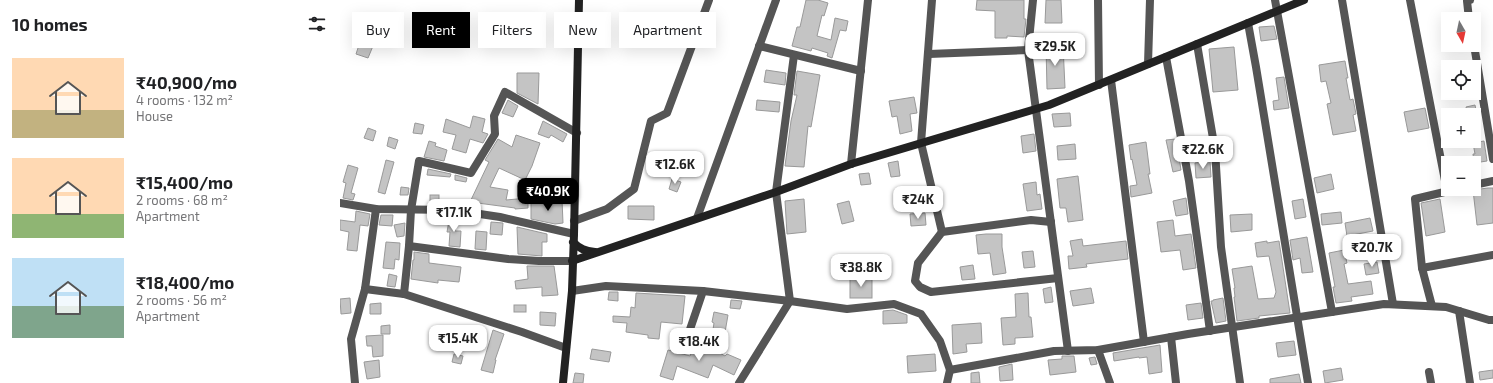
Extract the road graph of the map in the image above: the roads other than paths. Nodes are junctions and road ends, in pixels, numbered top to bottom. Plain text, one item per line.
1 (580, 0) edge
2 (709, 0) edge
3 (776, 0) edge
4 (868, 0) edge
5 (932, 0) edge
6 (1033, 0) edge
7 (1098, 0) edge
8 (1150, 0) edge
9 (1275, 0) edge
10 (1304, 0) edge
11 (1342, 0) edge
12 (1410, 0) edge
13 (1470, 0) edge
14 (1277, 11) junction
15 (1468, 12) edge
16 (1248, 23) junction
17 (1197, 44) junction
18 (759, 46) junction
19 (1028, 50) junction
20 (1475, 52) edge
21 (929, 54) junction
22 (794, 55) junction
23 (1166, 57) junction
24 (1148, 64) junction
25 (861, 71) junction
26 (1111, 80) junction
27 (1098, 85) junction
28 (1036, 109) junction
29 (577, 133) junction
30 (921, 143) junction
31 (1493, 159) edge
32 (1441, 160) edge
33 (851, 164) junction
34 (1493, 181) edge
35 (1481, 184) edge
36 (776, 192) junction
37 (1441, 192) edge
38 (340, 203) edge
39 (376, 209) junction
40 (411, 210) junction
41 (697, 218) junction
42 (574, 221) junction
43 (1051, 222) junction
44 (942, 232) junction
45 (574, 238) junction
46 (409, 246) junction
47 (598, 252) junction
48 (1493, 255) edge
49 (572, 261) junction
50 (1422, 268) junction
51 (1058, 278) junction
52 (365, 290) junction
53 (572, 291) junction
54 (703, 291) junction
55 (404, 294) junction
56 (790, 301) junction
57 (1393, 304) junction
58 (1432, 306) junction
59 (1459, 311) junction
60 (1332, 312) junction
61 (1297, 317) junction
62 (1493, 320) edge
63 (1233, 327) junction
64 (1210, 331) junction
65 (1171, 337) junction
66 (1144, 342) junction
67 (684, 347) dead end
68 (566, 348) junction
69 (1098, 350) junction
70 (1068, 351) junction
71 (950, 370) junction
72 (1429, 372) dead end
73 (355, 383) edge
74 (562, 383) edge
75 (739, 383) edge
76 (947, 383) edge
77 (1110, 383) edge
78 (1176, 383) edge
79 (1240, 383) edge
80 (1308, 383) edge
81 (1431, 383) edge
82 (1470, 383) edge

1 - 29 street
2 - 42 street
3 - 18 street
4 - 25 street
5 - 21 street
6 - 19 street
7 - 27 street
8 - 24 street
9 - 14 street
10 - 14 street
11 - 57 street
12 - 32 street
13 - 15 street
14 - 16 street
14 - 60 street
16 - 17 street
16 - 61 street
17 - 23 street
17 - 63 street
18 - 22 street
18 - 41 street
19 - 21 street
19 - 28 street
20 - 31 street
21 - 30 street
22 - 25 street
22 - 36 street
23 - 24 street
23 - 64 street
24 - 26 street
25 - 33 street
26 - 27 street
26 - 66 street
27 - 28 street
28 - 30 street
28 - 43 street
29 - 40 street
29 - 42 street
30 - 33 street
30 - 44 street
33 - 36 street
34 - 35 street
36 - 41 street
36 - 56 street
37 - 50 street
38 - 39 street
39 - 40 street
39 - 52 street
40 - 45 street
40 - 46 street
41 - 47 street
42 - 45 street
43 - 44 street
43 - 51 street
44 - 51 street
45 - 47 street
45 - 49 street
46 - 49 street
46 - 55 street
47 - 49 street
48 - 50 street
49 - 53 street
50 - 58 street
51 - 70 street
52 - 55 street
52 - 73 street
53 - 54 street
53 - 68 street
54 - 56 street
54 - 67 street
55 - 68 street
56 - 71 street
56 - 75 street
57 - 58 street
57 - 60 street
58 - 59 street
59 - 62 street
59 - 82 street
60 - 61 street
61 - 63 street
61 - 80 street
63 - 64 street
63 - 79 street
64 - 65 street
65 - 66 street
65 - 78 street
66 - 69 street
68 - 74 street
69 - 70 street
69 - 77 street
70 - 71 street
71 - 76 street
72 - 81 street

